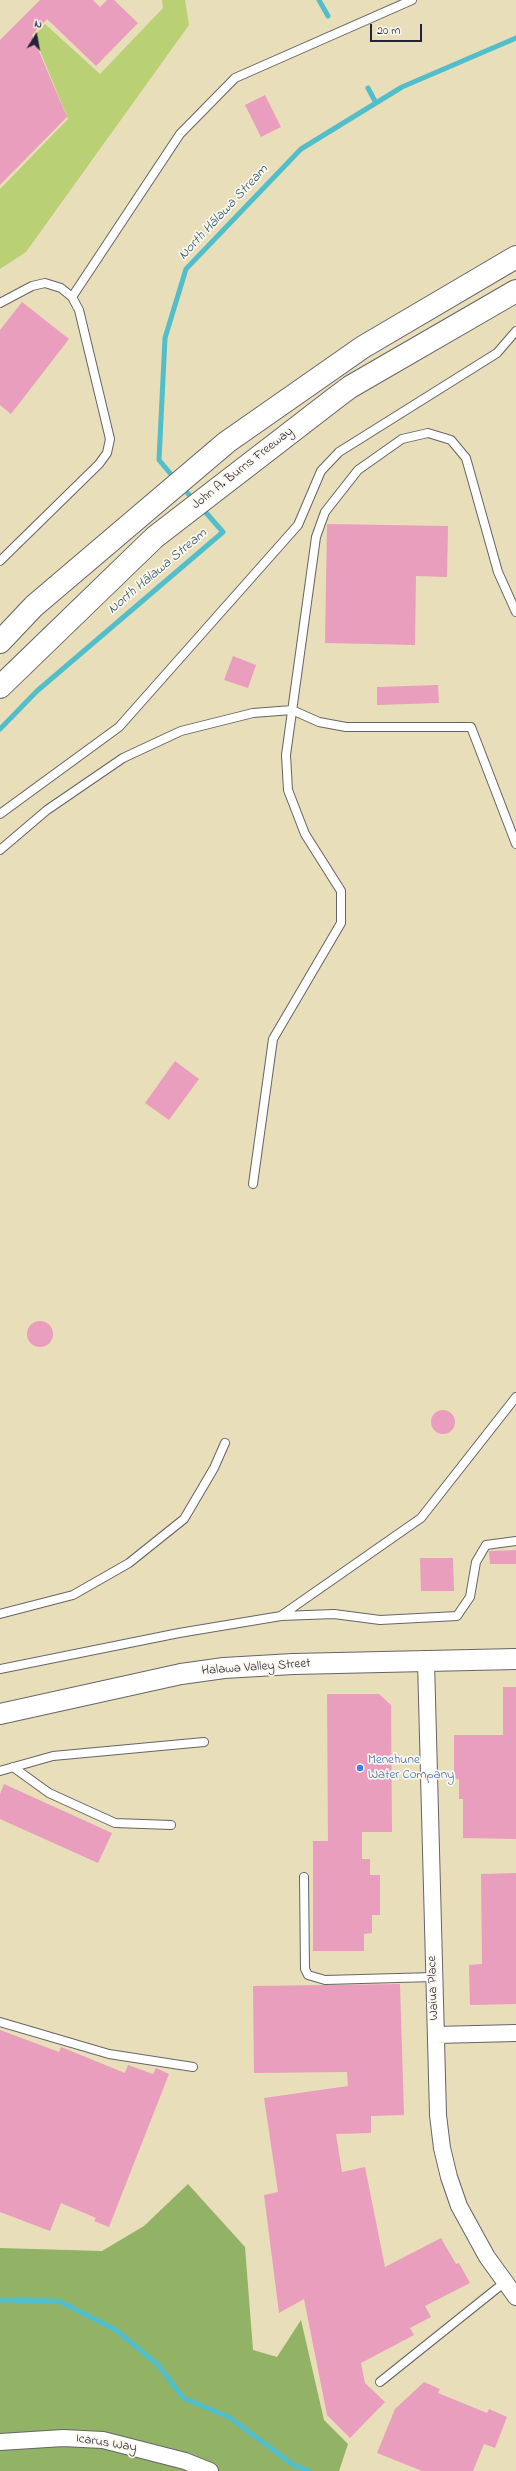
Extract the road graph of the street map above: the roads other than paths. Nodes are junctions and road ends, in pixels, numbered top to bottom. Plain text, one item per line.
1 (412, 0) edge
2 (516, 257) edge
3 (516, 291) edge
4 (72, 297) junction
5 (0, 303) edge
6 (516, 331) edge
7 (0, 562) edge
8 (516, 612) edge
9 (0, 642) edge
10 (0, 687) edge
11 (292, 710) junction
12 (0, 814) edge
13 (516, 844) edge
14 (0, 850) edge
15 (253, 1184) dead end
16 (516, 1397) edge
17 (225, 1442) dead end
18 (516, 1541) edge
19 (0, 1614) edge
20 (281, 1616) junction
21 (516, 1659) edge
22 (426, 1660) junction
23 (0, 1669) edge
24 (0, 1714) edge
25 (204, 1742) dead end
26 (13, 1767) junction
27 (0, 1771) edge
28 (171, 1825) dead end
29 (304, 1877) dead end
30 (434, 1977) junction
31 (0, 2022) edge
32 (516, 2033) edge
33 (436, 2035) junction
34 (193, 2067) dead end
35 (504, 2282) junction
36 (516, 2297) edge
37 (380, 2382) dead end
38 (0, 2442) edge
39 (210, 2471) edge

1 - 4 lane
2 - 9 highway
3 - 10 highway, John A. Burns Freeway
4 - 5 lane
4 - 7 lane
6 - 12 lane
8 - 11 lane
11 - 13 lane
11 - 14 lane
11 - 15 lane
16 - 20 lane
17 - 19 lane
18 - 20 lane
20 - 23 lane
21 - 22 street, Halawa Valley Street
22 - 24 street, Halawa Valley Street
22 - 30 street, Waiua Place
25 - 26 lane
26 - 27 lane
26 - 28 lane
29 - 30 lane
30 - 33 street, Waiua Place
31 - 34 lane
32 - 33 street
33 - 35 street, Waiua Place
35 - 36 street, Waiua Place
35 - 37 lane
38 - 39 street, Icarus Way

